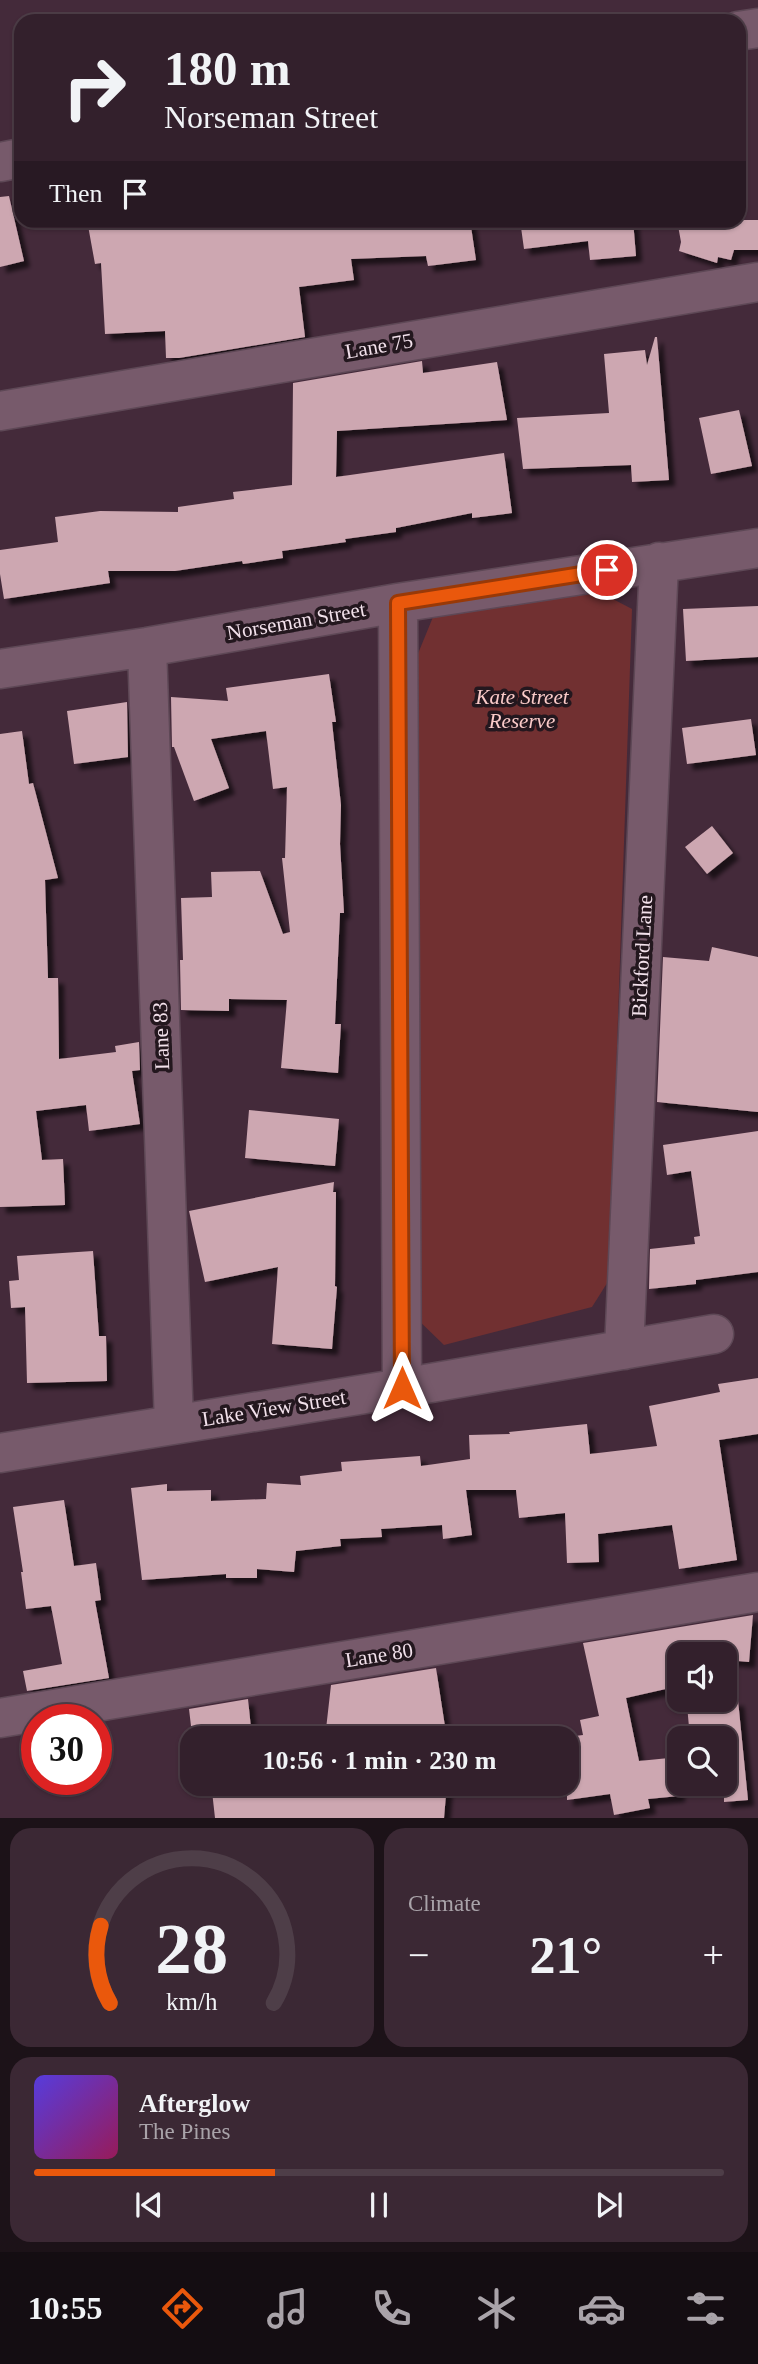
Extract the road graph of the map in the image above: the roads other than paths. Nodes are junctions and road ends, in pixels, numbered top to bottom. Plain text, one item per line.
1 (758, 282) edge
2 (0, 411) edge
3 (758, 548) edge
4 (659, 562) junction
5 (398, 603) junction
6 (147, 647) junction
7 (0, 670) edge
8 (714, 1334) dead end
9 (624, 1350) junction
10 (402, 1388) junction
11 (174, 1424) junction
12 (0, 1453) edge
13 (758, 1592) edge
14 (0, 1718) edge

1 - 2 street, Lane 75
3 - 4 street, Norseman Street
4 - 5 street, Norseman Street
4 - 9 street, Bickford Lane
5 - 6 street, Norseman Street
5 - 10 street
6 - 7 street, Norseman Street
6 - 11 street, Lane 83
8 - 9 street, Lake View Street
9 - 10 street, Lake View Street
10 - 11 street, Lake View Street
11 - 12 street, Lake View Street
13 - 14 street, Lane 80

